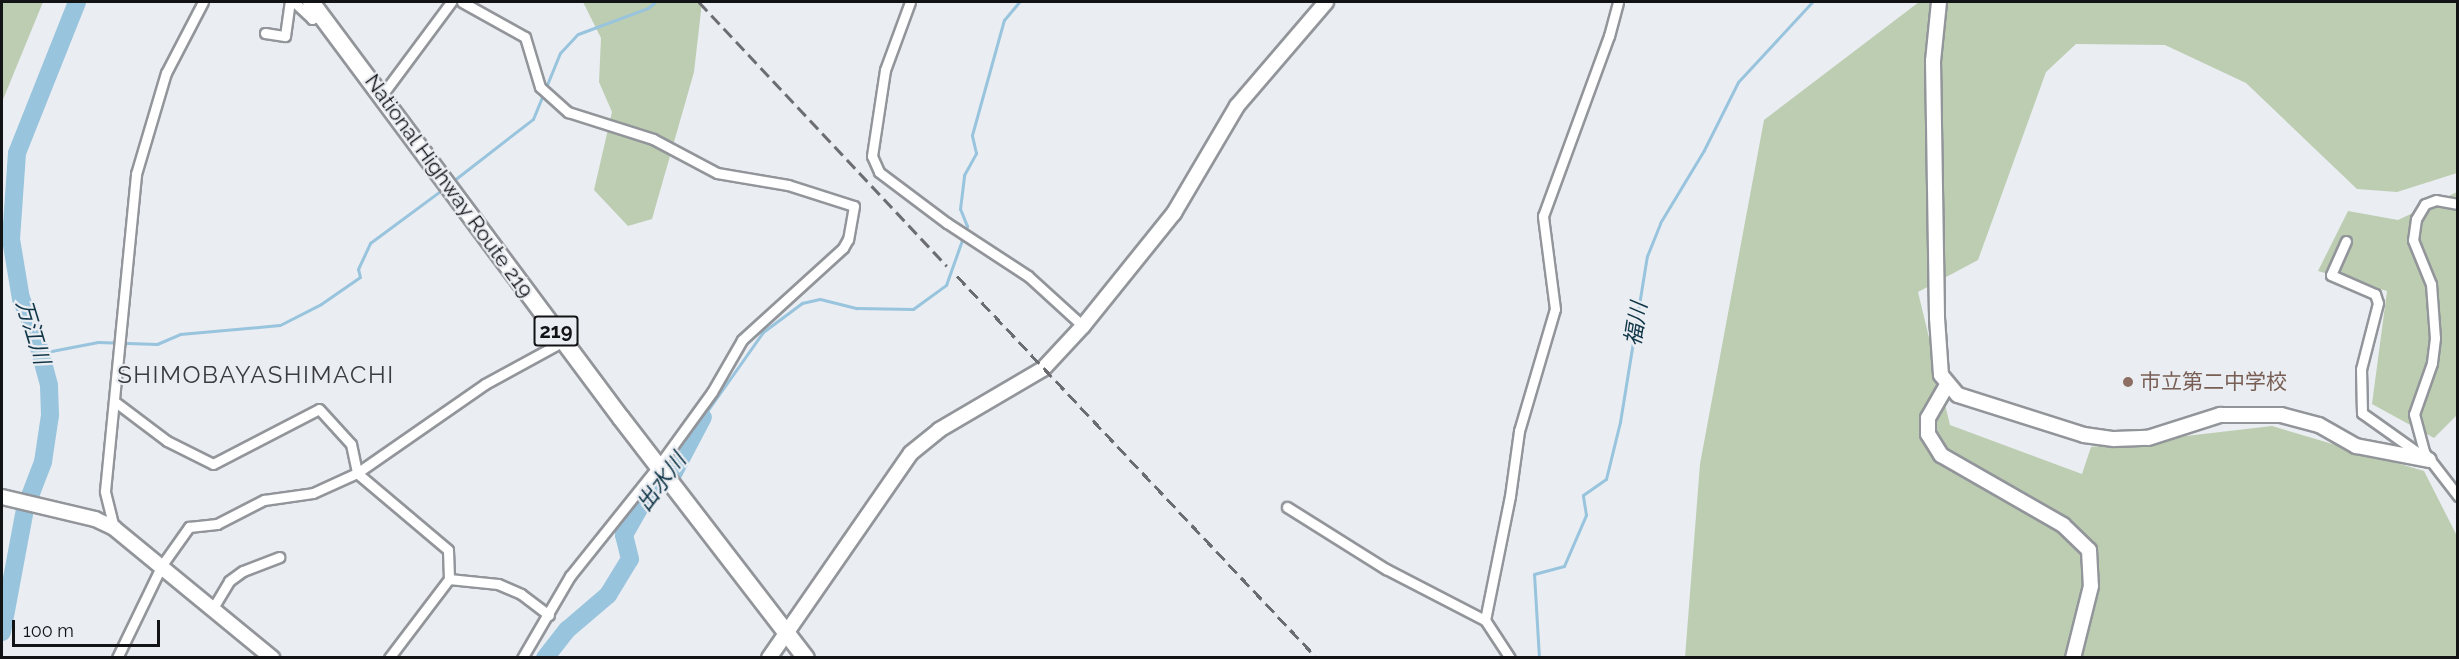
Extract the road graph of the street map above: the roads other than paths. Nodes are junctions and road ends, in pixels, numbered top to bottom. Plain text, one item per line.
1 (203, 2) edge
2 (292, 2) edge
3 (452, 2) edge
4 (462, 2) edge
5 (910, 2) edge
6 (1326, 2) edge
7 (1617, 2) edge
8 (1939, 2) edge
9 (315, 8) edge
10 (265, 33) dead end
11 (382, 95) junction
12 (2457, 204) edge
13 (2346, 241) dead end
14 (1083, 326) junction
15 (564, 341) junction
16 (1947, 385) junction
17 (114, 401) junction
18 (2429, 460) junction
19 (659, 465) junction
20 (357, 473) junction
21 (2457, 496) edge
22 (2, 497) edge
23 (1287, 507) dead end
24 (114, 528) junction
25 (279, 557) dead end
26 (162, 565) junction
27 (449, 579) junction
28 (213, 608) junction
29 (549, 615) junction
30 (1485, 620) junction
31 (789, 634) junction
32 (117, 657) edge
33 (272, 657) edge
34 (389, 657) edge
35 (522, 657) edge
36 (769, 657) edge
37 (806, 657) edge
38 (1510, 657) edge
39 (2073, 657) edge

1 - 17 street
2 - 9 street
2 - 10 street
3 - 11 street
4 - 19 street
5 - 14 street
6 - 14 street
7 - 30 street
8 - 16 street
9 - 11 highway, National Highway Route 219 / 219
11 - 15 highway, National Highway Route 219 / 219
12 - 18 street
13 - 18 street
14 - 31 street
15 - 19 highway, National Highway Route 219 / 219
15 - 20 street
16 - 18 street
16 - 39 street
17 - 20 street
17 - 24 street
18 - 21 street
19 - 29 street
19 - 31 highway, National Highway Route 219 / 219
20 - 26 street
20 - 27 street
22 - 24 street
23 - 30 street
24 - 26 street
25 - 28 street
26 - 28 street
26 - 32 street
27 - 29 street
27 - 34 street
28 - 33 street
29 - 35 street
30 - 38 street
31 - 36 street
31 - 37 highway, National Highway Route 219 / 219

